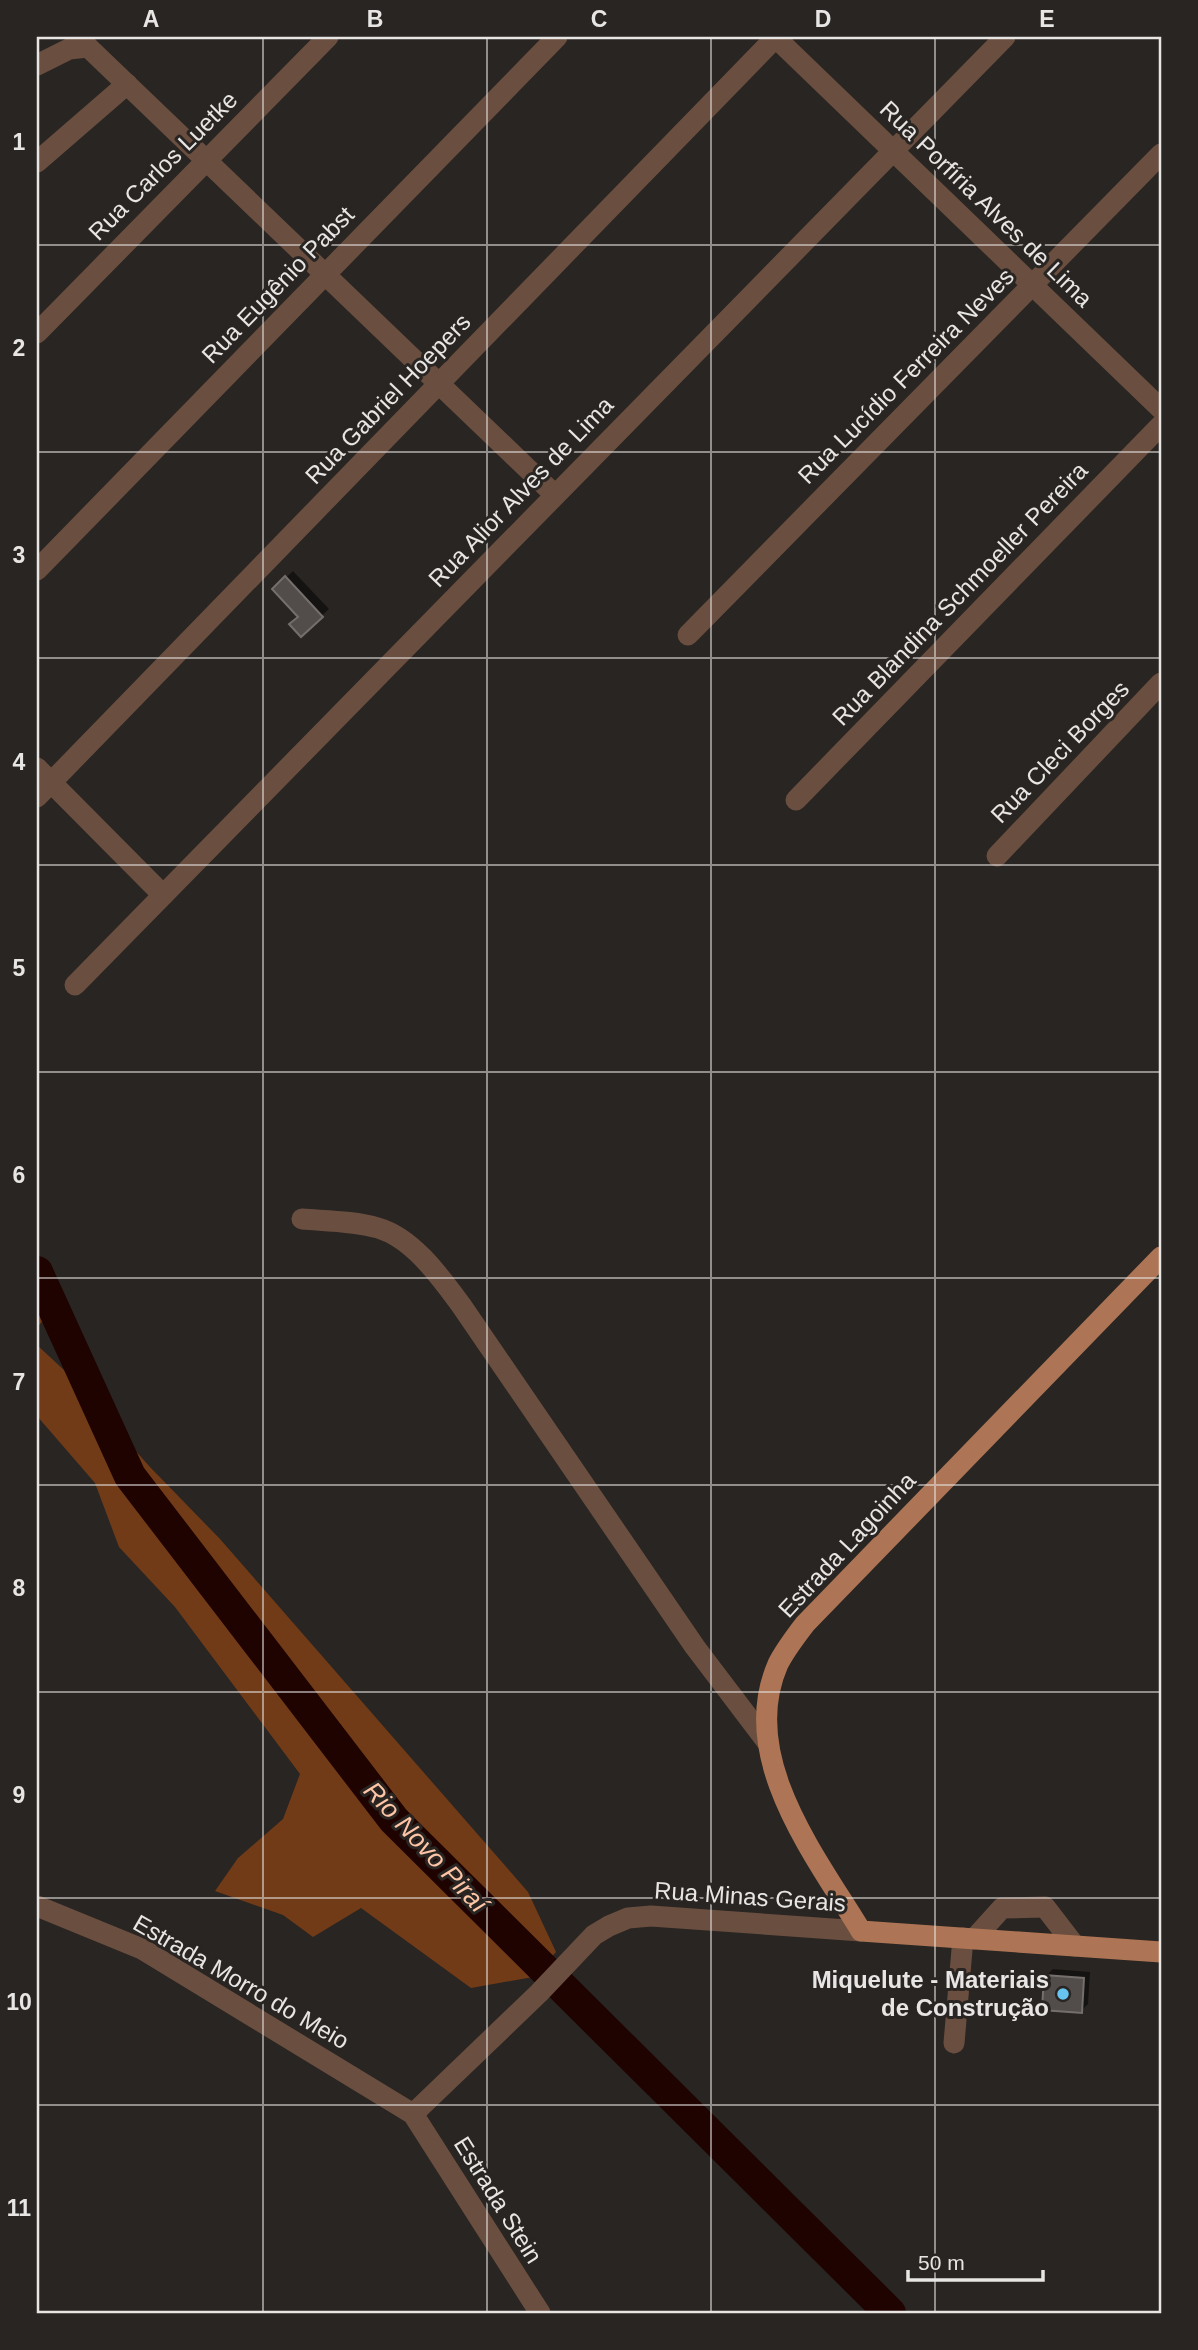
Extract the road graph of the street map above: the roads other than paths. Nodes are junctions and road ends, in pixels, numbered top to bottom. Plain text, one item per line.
1 (328, 37) edge
2 (557, 37) edge
3 (775, 37) edge
4 (1005, 37) edge
5 (93, 42) edge
6 (37, 65) edge
7 (127, 84) junction
8 (893, 151) junction
9 (1161, 154) edge
10 (206, 160) junction
11 (37, 162) edge
12 (325, 275) junction
13 (1032, 286) junction
14 (37, 333) edge
15 (439, 384) junction
16 (1161, 410) edge
17 (1161, 425) edge
18 (555, 495) junction
19 (37, 570) edge
20 (688, 635) dead end
21 (1161, 683) edge
22 (41, 783) edge
23 (796, 800) dead end
24 (997, 856) dead end
25 (163, 895) junction
26 (75, 985) dead end
27 (302, 1219) dead end
28 (1161, 1257) edge
29 (767, 1742) junction
30 (37, 1906) edge
31 (861, 1931) junction
32 (968, 1938) junction
33 (1074, 1946) junction
34 (1161, 1952) edge
35 (954, 2043) dead end
36 (413, 2114) junction
37 (540, 2313) edge

1 - 10 street, Rua Carlos Luetke
2 - 12 street, Rua Eugênio Pabst
3 - 8 street, Rua Porfíria Alves de Lima
3 - 15 street, Rua Gabriel Hoepers
4 - 8 street, Rua Alior Alves de Lima
5 - 6 street
5 - 7 street
7 - 10 street
7 - 11 street
8 - 13 street, Rua Porfíria Alves de Lima
8 - 18 street, Rua Alior Alves de Lima
9 - 13 street, Rua Lucídio Ferreira Neves
10 - 12 street
10 - 14 street, Rua Carlos Luetke
12 - 15 street
12 - 19 street, Rua Eugênio Pabst
13 - 16 street, Rua Porfíria Alves de Lima
13 - 20 street, Rua Lucídio Ferreira Neves
15 - 18 street
15 - 22 street, Rua Gabriel Hoepers
17 - 23 street, Rua Blandina Schmoeller Pereira
18 - 25 street, Rua Alior Alves de Lima
21 - 24 street, Rua Cleci Borges
22 - 25 street
25 - 26 street, Rua Alior Alves de Lima
27 - 29 street
28 - 29 main road, Estrada Lagoinha
29 - 31 main road, Estrada Lagoinha
30 - 36 street, Estrada Morro do Meio
31 - 32 main road, Rua Minas Gerais
31 - 36 street, Rua Minas Gerais
32 - 33 main road, Rua Minas Gerais
32 - 33 street
32 - 35 street
33 - 34 main road, Rua Minas Gerais
36 - 37 street, Estrada Stein

